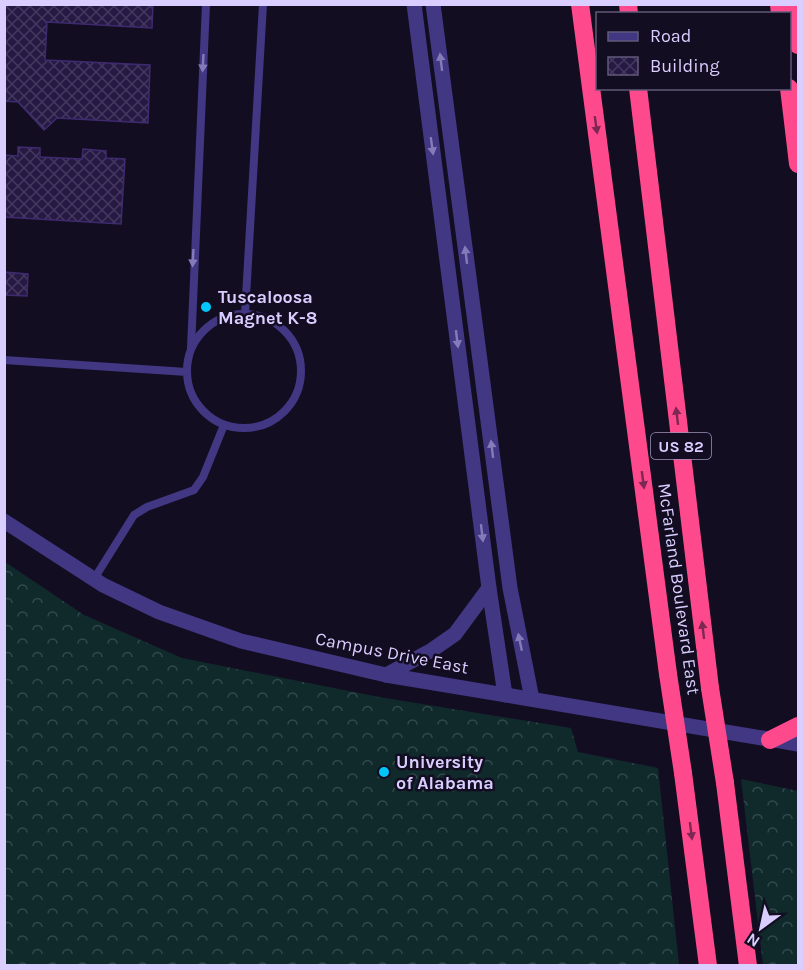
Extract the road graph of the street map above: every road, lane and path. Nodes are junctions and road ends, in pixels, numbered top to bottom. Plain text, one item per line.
1 (206, 4) edge
2 (263, 4) edge
3 (414, 4) edge
4 (434, 4) edge
5 (580, 4) edge
6 (794, 4) edge
7 (798, 45) edge
8 (638, 90) edge
9 (789, 90) edge
10 (798, 164) edge
11 (245, 314) junction
12 (191, 348) junction
13 (4, 360) edge
14 (187, 372) junction
15 (224, 425) junction
16 (4, 521) edge
17 (94, 579) junction
18 (489, 588) junction
19 (386, 675) junction
20 (505, 695) junction
21 (532, 699) junction
22 (798, 726) edge
23 (770, 740) junction
24 (798, 744) edge
25 (708, 966) edge
26 (748, 966) edge

1 -> 12 lane
2 - 11 lane
3 -> 18 street
21 -> 4 street
5 -> 25 highway, McFarland Boulevard East / US 82, bridge
6 - 7 highway
26 -> 8 highway, McFarland Boulevard East / US 82, bridge
9 - 10 highway
11 - 12 lane
11 - 15 lane
12 - 14 lane
13 - 14 lane
14 - 15 lane
15 - 17 lane
16 - 17 street, Campus Drive East
17 - 19 street, Campus Drive East
18 - 19 street
18 - 20 street
19 - 20 street, Campus Drive East
20 - 21 street, Campus Drive East
21 - 23 street, Campus Drive East
22 - 23 highway
23 - 24 street, Campus Drive East

